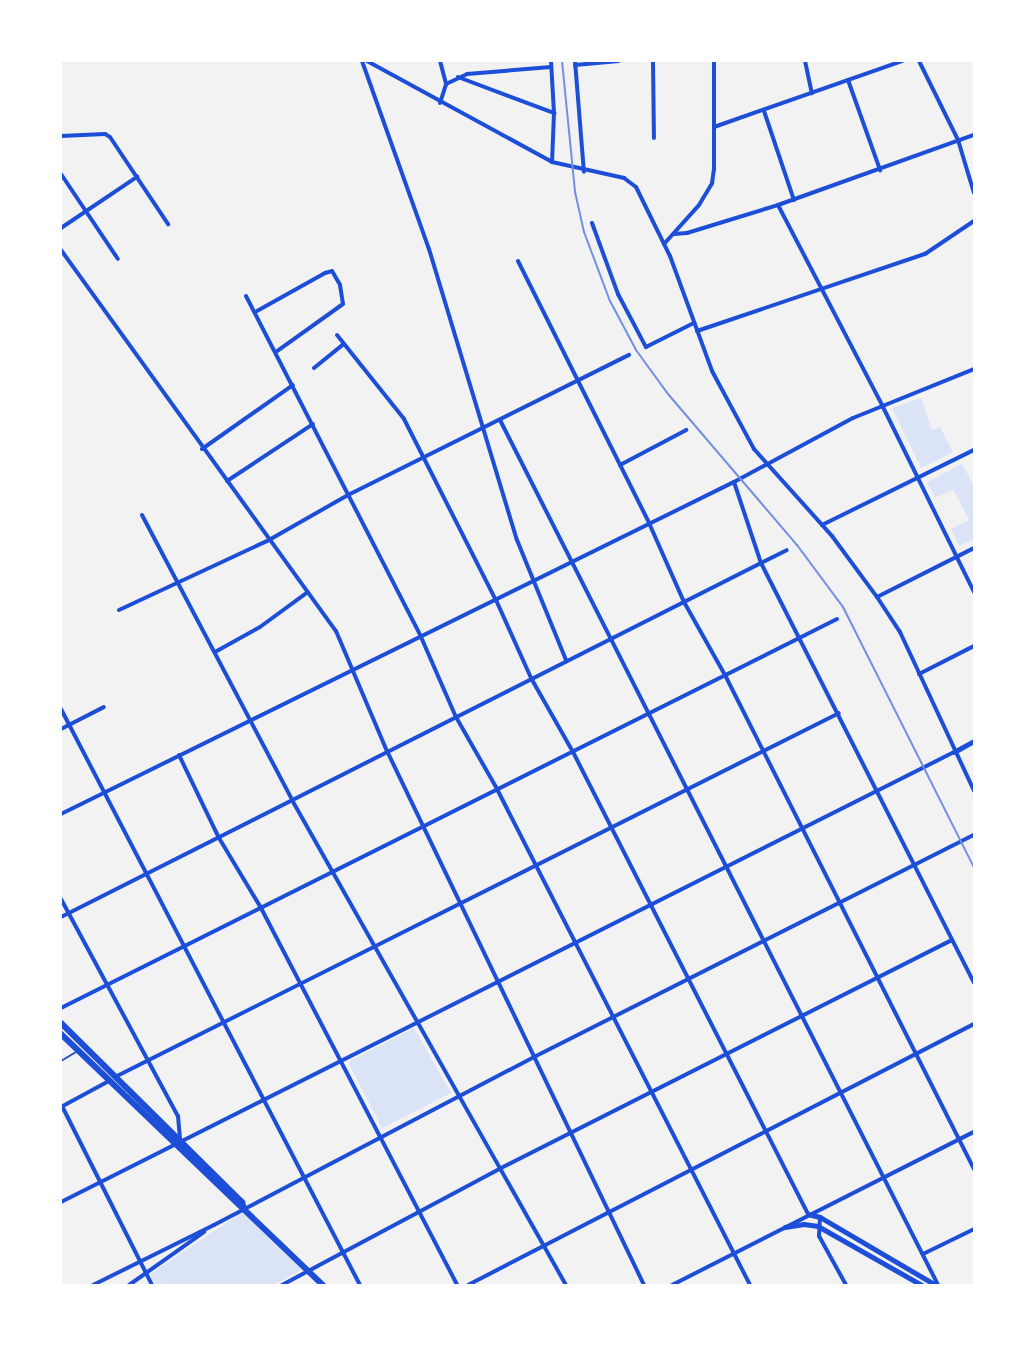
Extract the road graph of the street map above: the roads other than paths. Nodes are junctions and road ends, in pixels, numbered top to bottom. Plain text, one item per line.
1 (362, 61) edge
2 (367, 61) edge
3 (440, 61) edge
4 (550, 61) edge
5 (619, 61) edge
6 (653, 61) edge
7 (714, 61) edge
8 (805, 61) edge
9 (902, 61) edge
10 (919, 61) edge
11 (575, 63) edge
12 (551, 67) junction
13 (458, 77) junction
14 (848, 80) junction
15 (446, 84) junction
16 (812, 93) junction
17 (440, 103) junction
18 (764, 111) junction
19 (554, 113) junction
20 (714, 127) junction
21 (974, 135) edge
22 (61, 136) edge
23 (654, 138) dead end
24 (958, 140) junction
25 (552, 162) junction
26 (880, 170) junction
27 (584, 172) junction
28 (61, 174) edge
29 (137, 177) junction
30 (974, 193) edge
31 (794, 200) junction
32 (778, 205) junction
33 (86, 211) junction
34 (974, 221) edge
35 (592, 223) dead end
36 (168, 224) dead end
37 (61, 228) edge
38 (674, 234) junction
39 (664, 244) junction
40 (61, 250) edge
41 (118, 259) dead end
42 (518, 261) dead end
43 (820, 288) junction
44 (246, 296) dead end
45 (257, 311) junction
46 (694, 323) junction
47 (697, 331) junction
48 (337, 335) dead end
49 (344, 344) junction
50 (277, 351) junction
51 (629, 355) dead end
52 (314, 368) dead end
53 (974, 370) edge
54 (578, 381) junction
55 (294, 385) junction
56 (882, 404) junction
57 (500, 420) junction
58 (313, 424) junction
59 (485, 427) junction
60 (686, 430) dead end
61 (202, 449) junction
62 (974, 450) edge
63 (424, 458) junction
64 (765, 464) junction
65 (620, 465) junction
66 (918, 478) junction
67 (227, 481) junction
68 (734, 482) junction
69 (348, 495) junction
70 (142, 515) dead end
71 (649, 523) junction
72 (822, 525) junction
73 (269, 540) junction
74 (974, 548) edge
75 (787, 550) dead end
76 (956, 556) junction
77 (572, 562) junction
78 (762, 564) junction
79 (179, 581) junction
80 (534, 581) junction
81 (308, 592) junction
82 (974, 592) edge
83 (877, 597) junction
84 (496, 600) junction
85 (684, 602) junction
86 (119, 610) dead end
87 (837, 619) dead end
88 (801, 636) junction
89 (421, 637) junction
90 (608, 640) junction
91 (974, 646) edge
92 (215, 652) junction
93 (566, 660) junction
94 (354, 670) junction
95 (920, 674) junction
96 (725, 675) junction
97 (531, 678) junction
98 (104, 707) dead end
99 (61, 709) edge
100 (649, 713) junction
101 (839, 713) junction
102 (456, 716) junction
103 (252, 720) junction
104 (69, 725) junction
105 (61, 729) edge
106 (974, 741) edge
107 (387, 751) junction
108 (763, 751) junction
109 (573, 752) junction
110 (954, 752) junction
111 (179, 755) junction
112 (497, 789) junction
113 (687, 789) junction
114 (877, 790) junction
115 (974, 790) edge
116 (105, 793) junction
117 (292, 800) junction
118 (61, 814) edge
119 (425, 826) junction
120 (802, 827) junction
121 (610, 828) junction
122 (974, 835) edge
123 (219, 838) junction
124 (915, 864) junction
125 (535, 865) junction
126 (725, 865) junction
127 (335, 871) junction
128 (145, 874) junction
129 (61, 899) edge
130 (460, 902) junction
131 (839, 902) junction
132 (649, 904) junction
133 (261, 908) junction
134 (68, 913) junction
135 (61, 917) edge
136 (764, 940) junction
137 (952, 940) junction
138 (573, 942) junction
139 (375, 945) junction
140 (186, 946) junction
141 (688, 978) junction
142 (877, 978) junction
143 (497, 980) junction
144 (974, 982) edge
145 (109, 984) junction
146 (301, 984) junction
147 (61, 1008) edge
148 (611, 1017) junction
149 (802, 1017) junction
150 (416, 1021) junction
151 (61, 1023) edge
152 (224, 1023) junction
153 (974, 1024) edge
154 (61, 1034) edge
155 (78, 1051) junction
156 (726, 1054) junction
157 (916, 1054) junction
158 (534, 1057) junction
159 (339, 1060) junction
160 (61, 1061) edge
161 (149, 1061) junction
162 (112, 1079) junction
163 (650, 1093) junction
164 (841, 1093) junction
165 (459, 1096) junction
166 (264, 1098) junction
167 (62, 1106) edge
168 (766, 1131) junction
169 (974, 1132) edge
170 (571, 1133) junction
171 (379, 1136) junction
172 (959, 1140) junction
173 (179, 1142) junction
174 (501, 1168) junction
175 (974, 1169) edge
176 (690, 1170) junction
177 (304, 1176) junction
178 (884, 1177) junction
179 (100, 1182) junction
180 (61, 1202) edge
181 (244, 1209) junction
182 (609, 1212) junction
183 (419, 1213) junction
184 (808, 1214) junction
185 (820, 1217) junction
186 (804, 1224) junction
187 (214, 1226) junction
188 (818, 1226) junction
189 (785, 1227) junction
190 (974, 1229) edge
191 (544, 1246) junction
192 (344, 1252) junction
193 (735, 1253) junction
194 (923, 1254) junction
195 (139, 1261) junction
196 (309, 1272) junction
197 (146, 1273) junction
198 (93, 1285) edge
199 (129, 1285) edge
200 (152, 1285) edge
201 (282, 1285) edge
202 (323, 1285) edge
203 (360, 1285) edge
204 (457, 1285) edge
205 (468, 1285) edge
206 (566, 1285) edge
207 (644, 1285) edge
208 (672, 1285) edge
209 (750, 1285) edge
210 (846, 1285) edge
211 (922, 1285) edge
212 (937, 1285) edge

1 - 59 street
2 - 17 street
3 - 15 street
4 - 12 street
5 - 11 street
6 - 23 street
7 - 20 street
8 - 16 street
9 - 14 street
10 - 24 street
11 - 27 street
12 - 13 street
12 - 19 street
13 - 15 street
13 - 19 street
14 - 16 street
14 - 26 street
15 - 17 street
16 - 18 street
17 - 25 street
18 - 20 street
18 - 31 street
19 - 25 street
20 - 38 street
21 - 24 street
22 - 29 street
24 - 26 street
24 - 30 street
25 - 27 street
26 - 31 street
27 - 39 street
28 - 33 street
29 - 33 street
29 - 36 street
31 - 32 street
32 - 38 street
32 - 43 street
33 - 37 street
33 - 41 street
34 - 43 street
35 - 46 street
38 - 39 street
39 - 46 street
40 - 61 street
42 - 54 street
43 - 47 street
43 - 56 street
44 - 45 street
45 - 50 street
45 - 50 street
46 - 47 street
47 - 64 street
48 - 49 street
49 - 52 street
49 - 63 street
50 - 55 street
51 - 54 street
53 - 56 street
54 - 57 street
54 - 65 street
55 - 58 street
55 - 61 street
56 - 64 street
56 - 66 street
57 - 59 street
57 - 77 street
58 - 67 street
58 - 69 street
59 - 63 street
59 - 80 street
60 - 65 street
61 - 67 street
62 - 66 street
63 - 69 street
63 - 84 street
64 - 68 street
64 - 72 street
65 - 71 street
66 - 72 street
66 - 76 street
67 - 73 street
68 - 71 street
68 - 78 street
69 - 73 street
69 - 89 street
70 - 79 street
71 - 77 street
71 - 85 street
72 - 83 street
73 - 79 street
73 - 81 street
74 - 76 street
75 - 78 street
76 - 82 street
76 - 83 street
77 - 80 street
77 - 90 street
78 - 85 street
78 - 88 street
79 - 86 street
79 - 92 street
80 - 84 street
80 - 93 street
81 - 92 street
81 - 94 street
83 - 95 street
84 - 89 street
84 - 97 street
85 - 90 street
85 - 96 street
87 - 88 street
88 - 96 street
88 - 101 street
89 - 94 street
89 - 102 street
90 - 93 street
90 - 100 street
91 - 95 street
92 - 103 street
93 - 97 street
94 - 103 street
94 - 107 street
95 - 110 street
96 - 100 street
96 - 108 street
97 - 102 street
97 - 109 street
98 - 104 street
99 - 104 street
100 - 109 street
100 - 113 street
101 - 108 street
101 - 114 street
102 - 107 street
102 - 112 street
103 - 111 street
103 - 117 street
104 - 105 street
104 - 116 street
106 - 110 street
107 - 117 street
107 - 119 street
108 - 113 street
108 - 120 street
109 - 112 street
109 - 121 street
110 - 114 street
110 - 115 street
111 - 116 street
111 - 123 street
112 - 119 street
112 - 125 street
113 - 121 street
113 - 126 street
114 - 120 street
114 - 124 street
116 - 118 street
116 - 128 street
117 - 123 street
117 - 127 street
119 - 127 street
119 - 130 street
120 - 126 street
120 - 131 street
121 - 125 street
121 - 132 street
122 - 124 street
123 - 128 street
123 - 133 street
124 - 131 street
124 - 137 street
125 - 130 street
125 - 138 street
126 - 132 street
126 - 136 street
127 - 133 street
127 - 139 street
128 - 134 street
128 - 140 street
129 - 134 street
130 - 139 street
130 - 143 street
131 - 136 street
131 - 142 street
132 - 138 street
132 - 141 street
133 - 140 street
133 - 146 street
134 - 135 street
134 - 145 street
136 - 141 street
136 - 149 street
137 - 142 street
137 - 144 street
138 - 143 street
138 - 148 street
139 - 146 street
139 - 150 street
140 - 145 street
140 - 152 street
141 - 148 street
141 - 156 street
142 - 149 street
142 - 157 street
143 - 150 street
143 - 158 street
145 - 147 street
145 - 161 street
146 - 152 street
146 - 159 street
148 - 158 street
148 - 163 street
149 - 156 street
149 - 164 street
150 - 159 street
150 - 165 street
151 - 162 highway
152 - 161 street
152 - 166 street
153 - 157 street
154 - 155 highway
155 - 160 lane
155 - 162 highway
156 - 163 street
156 - 168 street
157 - 164 street
157 - 172 street
158 - 165 street
158 - 170 street
159 - 166 street
159 - 171 street
161 - 162 street
161 - 173 street
162 - 167 street
162 - 173 highway
163 - 170 street
163 - 176 street
164 - 168 street
164 - 178 street
165 - 171 street
165 - 174 street
166 - 173 street
166 - 177 street
167 - 179 street
168 - 176 street
168 - 184 street
169 - 172 street
170 - 174 street
170 - 182 street
171 - 177 street
171 - 183 street
172 - 175 street
172 - 178 street
173 - 179 street
173 - 181 highway
174 - 183 street
174 - 191 street
176 - 182 street
176 - 193 street
177 - 181 street
177 - 192 street
178 - 184 street
178 - 194 street
179 - 180 street
179 - 195 street
181 - 187 street
181 - 196 highway
182 - 191 street
182 - 207 street
183 - 192 street
183 - 204 street
184 - 185 street
184 - 186 street
184 - 189 street
185 - 188 street
185 - 212 street
186 - 188 street
186 - 189 street
187 - 195 street
187 - 197 street
188 - 210 street
188 - 211 street
189 - 193 street
190 - 194 street
191 - 205 street
191 - 206 street
192 - 196 street
192 - 203 street
193 - 208 street
193 - 209 street
194 - 212 street
195 - 197 street
195 - 198 street
196 - 201 street
196 - 202 highway
197 - 199 street
197 - 200 street

